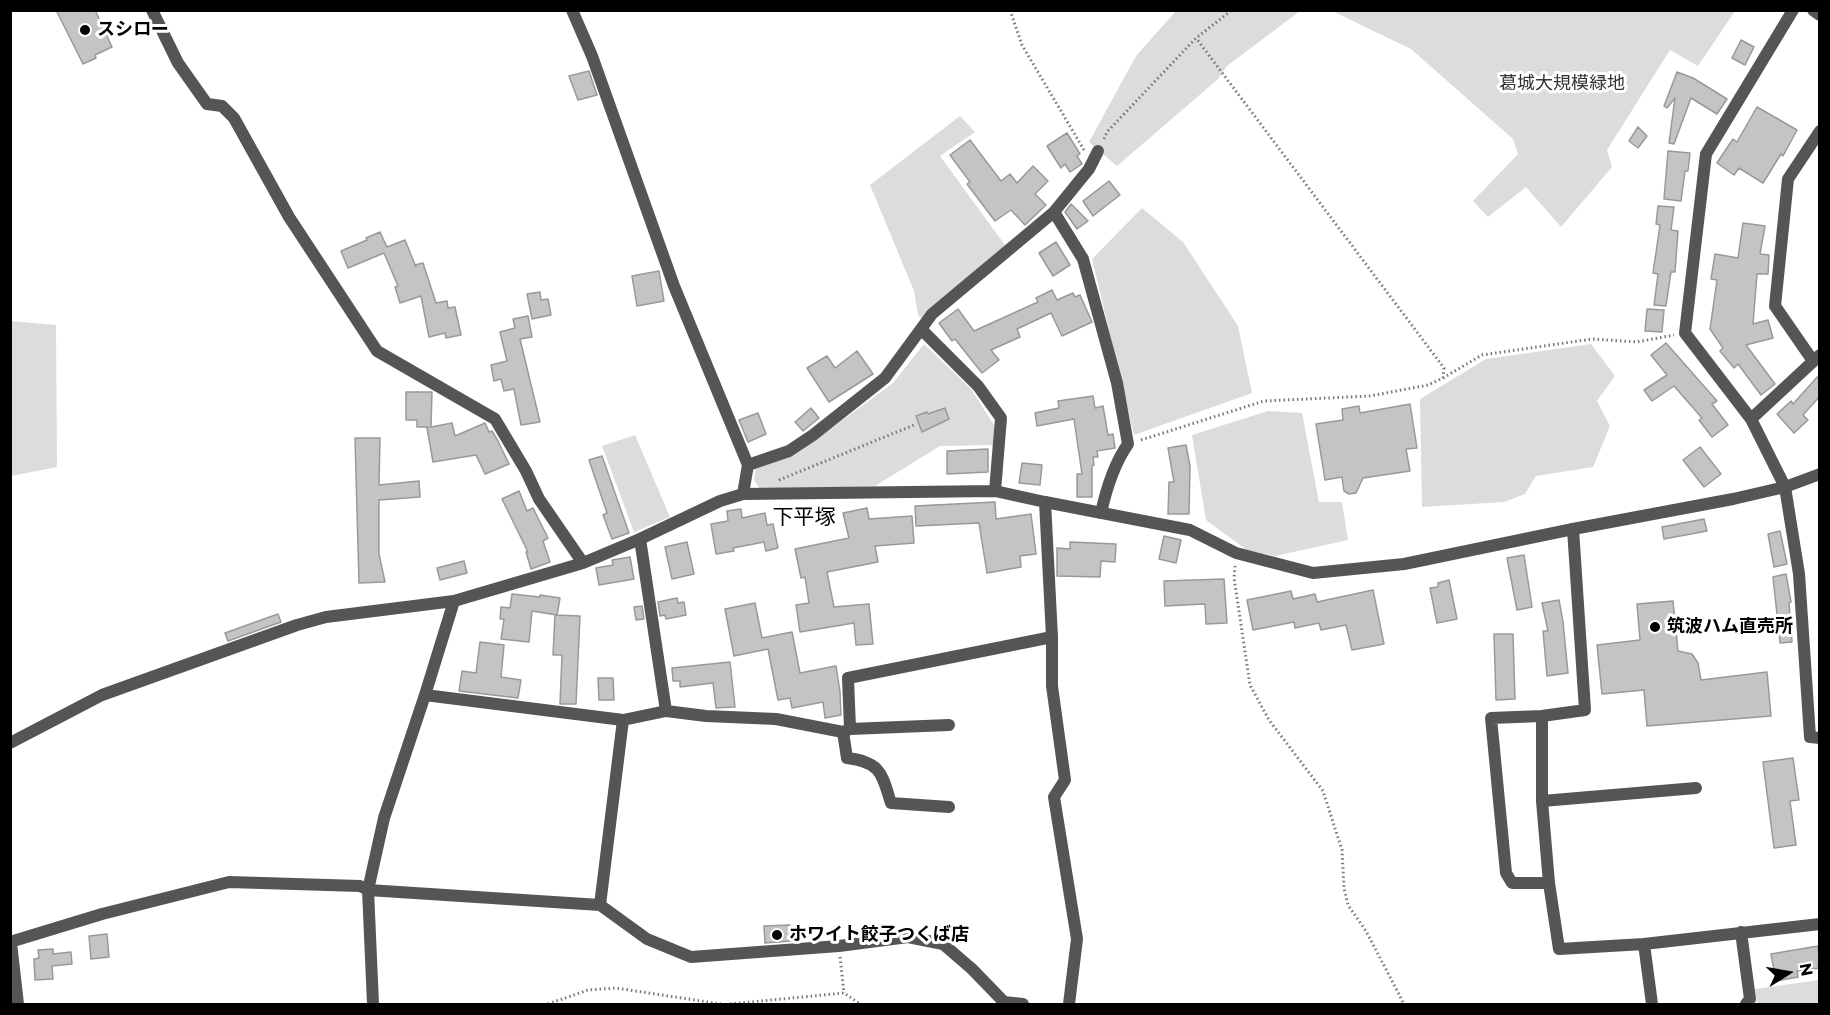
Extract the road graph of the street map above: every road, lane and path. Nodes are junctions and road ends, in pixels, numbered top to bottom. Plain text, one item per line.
1 (152, 10) edge
2 (572, 10) edge
3 (1010, 10) edge
4 (1232, 10) edge
5 (1793, 10) edge
6 (1813, 10) edge
7 (1820, 15) edge
8 (1196, 38) junction
9 (1820, 131) edge
10 (1098, 151) joint
11 (1089, 169) junction
12 (1054, 212) junction
13 (921, 329) junction
14 (1684, 333) junction
15 (1816, 358) edge
16 (1443, 378) junction
17 (1751, 419) junction
18 (914, 425) dead end
19 (1128, 444) junction
20 (748, 465) junction
21 (1820, 474) edge
22 (774, 482) dead end
23 (1785, 487) junction
24 (995, 491) junction
25 (743, 494) junction
26 (1045, 502) junction
27 (1101, 513) junction
28 (1572, 529) junction
29 (640, 539) junction
30 (1236, 553) junction
31 (583, 563) junction
32 (453, 601) junction
33 (1052, 637) junction
34 (425, 695) junction
35 (666, 711) junction
36 (1542, 716) junction
37 (624, 720) junction
38 (949, 724) dead end
39 (846, 730) junction
40 (1820, 738) edge
41 (10, 743) edge
42 (1696, 788) dead end
43 (1542, 801) junction
44 (949, 807) dead end
45 (1549, 883) junction
46 (368, 890) junction
47 (600, 905) junction
48 (1820, 924) edge
49 (1741, 932) junction
50 (11, 943) edge
51 (1644, 944) junction
52 (839, 946) junction
53 (844, 993) junction
54 (18, 1005) edge
55 (373, 1005) edge
56 (548, 1005) edge
57 (721, 1005) edge
58 (730, 1005) edge
59 (860, 1005) edge
60 (1023, 1005) edge
61 (1069, 1005) edge
62 (1404, 1005) edge
63 (1652, 1005) edge
64 (1746, 1005) edge

1 - 31 street
2 - 20 street
3 - 11 path
4 - 8 path
5 - 14 street
6 - 7 street
8 - 10 path
8 - 16 path
9 - 15 street
10 - 11 street
11 - 12 street
12 - 13 street
12 - 19 street
13 - 20 street
13 - 24 street
14 - 16 path
14 - 17 street
15 - 17 street
16 - 19 path
17 - 23 street
18 - 22 path
19 - 27 street
20 - 25 street
21 - 23 street
23 - 28 street
23 - 40 street
24 - 25 street
24 - 26 street
25 - 29 street
26 - 27 street
26 - 33 street
27 - 30 street
28 - 30 street
28 - 36 street
29 - 31 street
29 - 35 street
30 - 62 path
31 - 32 street
32 - 34 street
32 - 41 street
33 - 39 street
33 - 61 street
34 - 37 street
34 - 46 street
35 - 37 street
35 - 39 street
36 - 43 street
36 - 45 street
37 - 47 street
38 - 39 street
39 - 44 street
42 - 43 street
43 - 45 street
45 - 51 street
46 - 47 street
46 - 50 street
46 - 55 street
47 - 52 street
48 - 49 street
49 - 51 street
49 - 64 street
50 - 54 street
51 - 63 street
52 - 53 path
52 - 60 street
53 - 58 path
53 - 59 path
56 - 57 path

